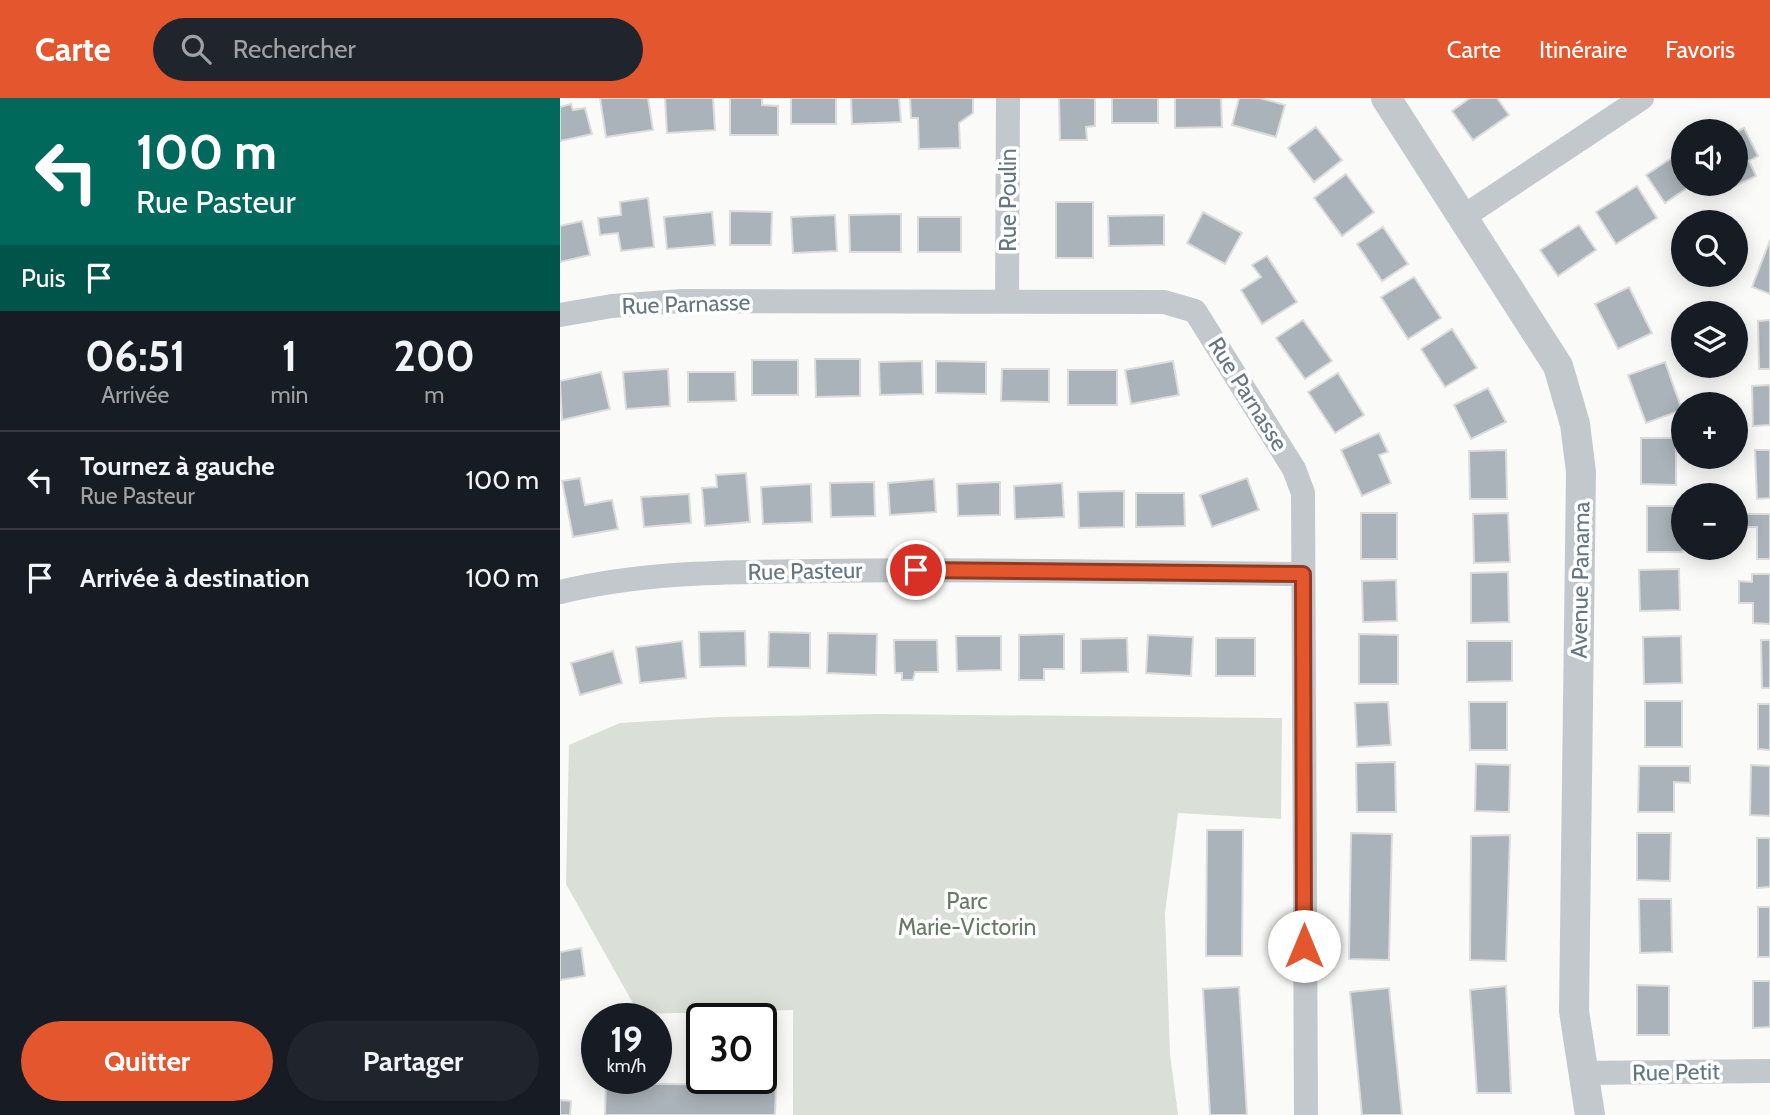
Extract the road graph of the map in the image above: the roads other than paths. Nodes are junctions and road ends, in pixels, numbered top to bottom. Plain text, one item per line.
1 (1008, 98) edge
2 (1386, 98) edge
3 (1642, 98) edge
4 (1464, 217) junction
5 (1007, 301) junction
6 (560, 315) edge
7 (1303, 574) junction
8 (560, 592) edge
9 (1770, 1071) edge
10 (1581, 1073) junction
11 (1306, 1115) edge
12 (1590, 1115) edge

1 - 5 street, Rue Poulin
2 - 4 street, Avenue Panama
3 - 4 street
4 - 10 street, Avenue Panama
5 - 6 street, Rue Parnasse
5 - 7 street, Rue Parnasse
7 - 8 street, Rue Pasteur
7 - 11 street, Rue Parnasse
9 - 10 street, Rue Petit
10 - 12 street, Avenue Panama

